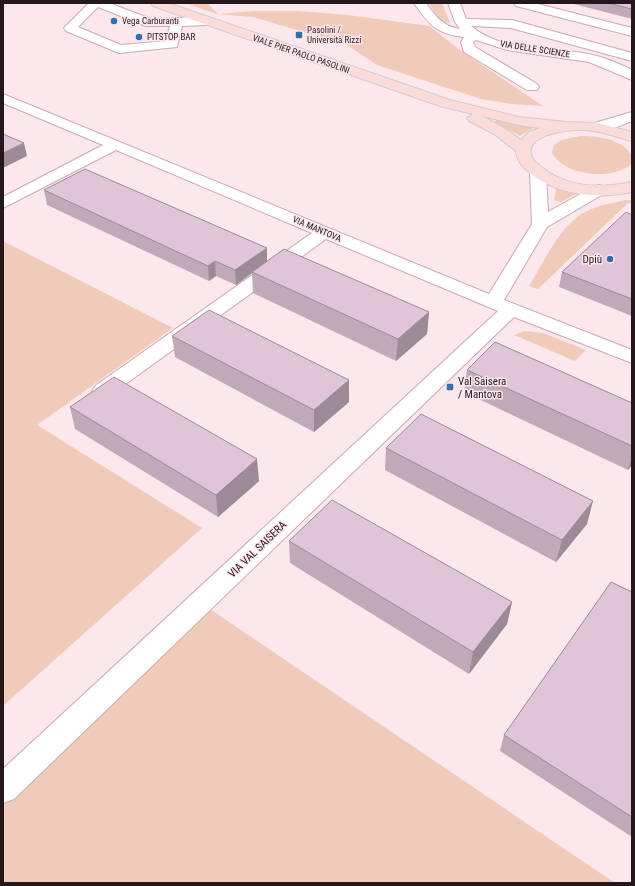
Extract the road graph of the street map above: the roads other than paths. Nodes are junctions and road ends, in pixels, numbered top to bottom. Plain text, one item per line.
1 (97, 3) edge
2 (157, 3) edge
3 (420, 3) edge
4 (454, 3) edge
5 (520, 3) edge
6 (207, 21) junction
7 (177, 22) junction
8 (461, 22) junction
9 (632, 32) edge
10 (474, 34) junction
11 (632, 56) edge
12 (632, 76) edge
13 (532, 87) dead end
14 (3, 98) edge
15 (445, 103) junction
16 (632, 116) edge
17 (565, 126) junction
18 (596, 127) junction
19 (632, 137) edge
20 (115, 145) junction
21 (524, 150) junction
22 (538, 173) junction
23 (630, 188) edge
24 (599, 190) junction
25 (3, 203) edge
26 (540, 224) junction
27 (324, 232) junction
28 (502, 305) junction
29 (632, 357) edge
30 (102, 391) edge
31 (3, 789) edge

1 - 7 street
1 - 7 street
2 - 6 main road, VIALE PIER PAOLO PASOLINI
3 - 10 street
4 - 8 street, VIA DELLE SCIENZE
5 - 9 street
6 - 7 street
6 - 15 main road, VIALE PIER PAOLO PASOLINI
8 - 10 street, VIA DELLE SCIENZE
8 - 11 street
10 - 12 street, VIA DELLE SCIENZE
10 - 13 street
14 - 20 street, VIA MANTOVA
15 - 17 main road, VIALE PIER PAOLO PASOLINI
15 - 21 main road, VIALE PIER PAOLO PASOLINI
16 - 18 street
17 - 18 main road
17 - 21 main road
18 - 19 main road
20 - 25 street
20 - 27 street, VIA MANTOVA
21 - 22 main road
22 - 24 main road
22 - 26 street
23 - 24 main road
24 - 26 street
26 - 28 street
27 - 28 street, VIA MANTOVA
27 - 30 street
28 - 29 street, VIA MANTOVA
28 - 31 street, VIA VAL SAISERA

